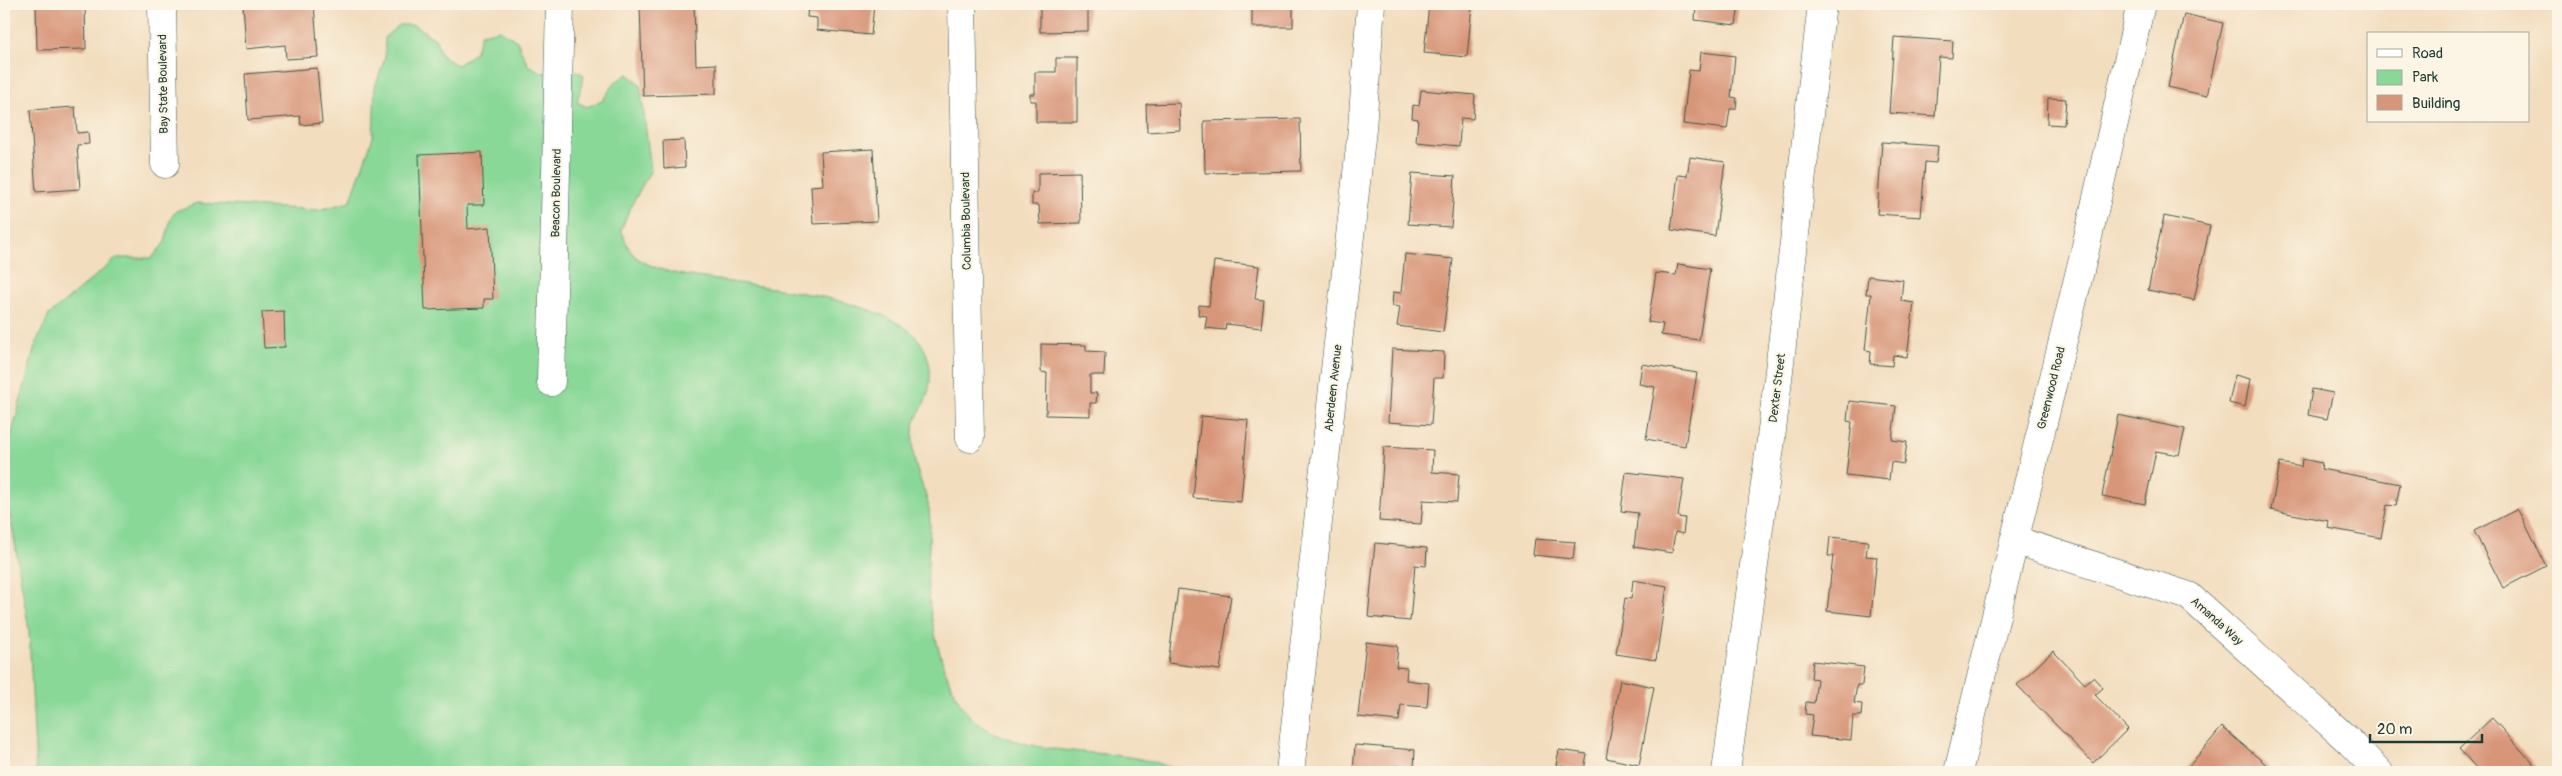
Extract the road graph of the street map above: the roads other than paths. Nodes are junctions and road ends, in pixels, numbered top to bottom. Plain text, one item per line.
1 (162, 4) edge
2 (560, 4) edge
3 (962, 4) edge
4 (1371, 4) edge
5 (1822, 4) edge
6 (2141, 4) edge
7 (165, 164) dead end
8 (551, 382) dead end
9 (970, 438) dead end
10 (2014, 540) junction
11 (1290, 772) edge
12 (1726, 772) edge
13 (1958, 772) edge
14 (2378, 772) edge

1 - 7 street, Bay State Boulevard
2 - 8 street, Beacon Boulevard
3 - 9 street, Columbia Boulevard
4 - 11 street, Aberdeen Avenue
5 - 12 street, Dexter Street
6 - 10 street, Greenwood Road
10 - 13 street, Greenwood Road
10 - 14 street, Amanda Way

